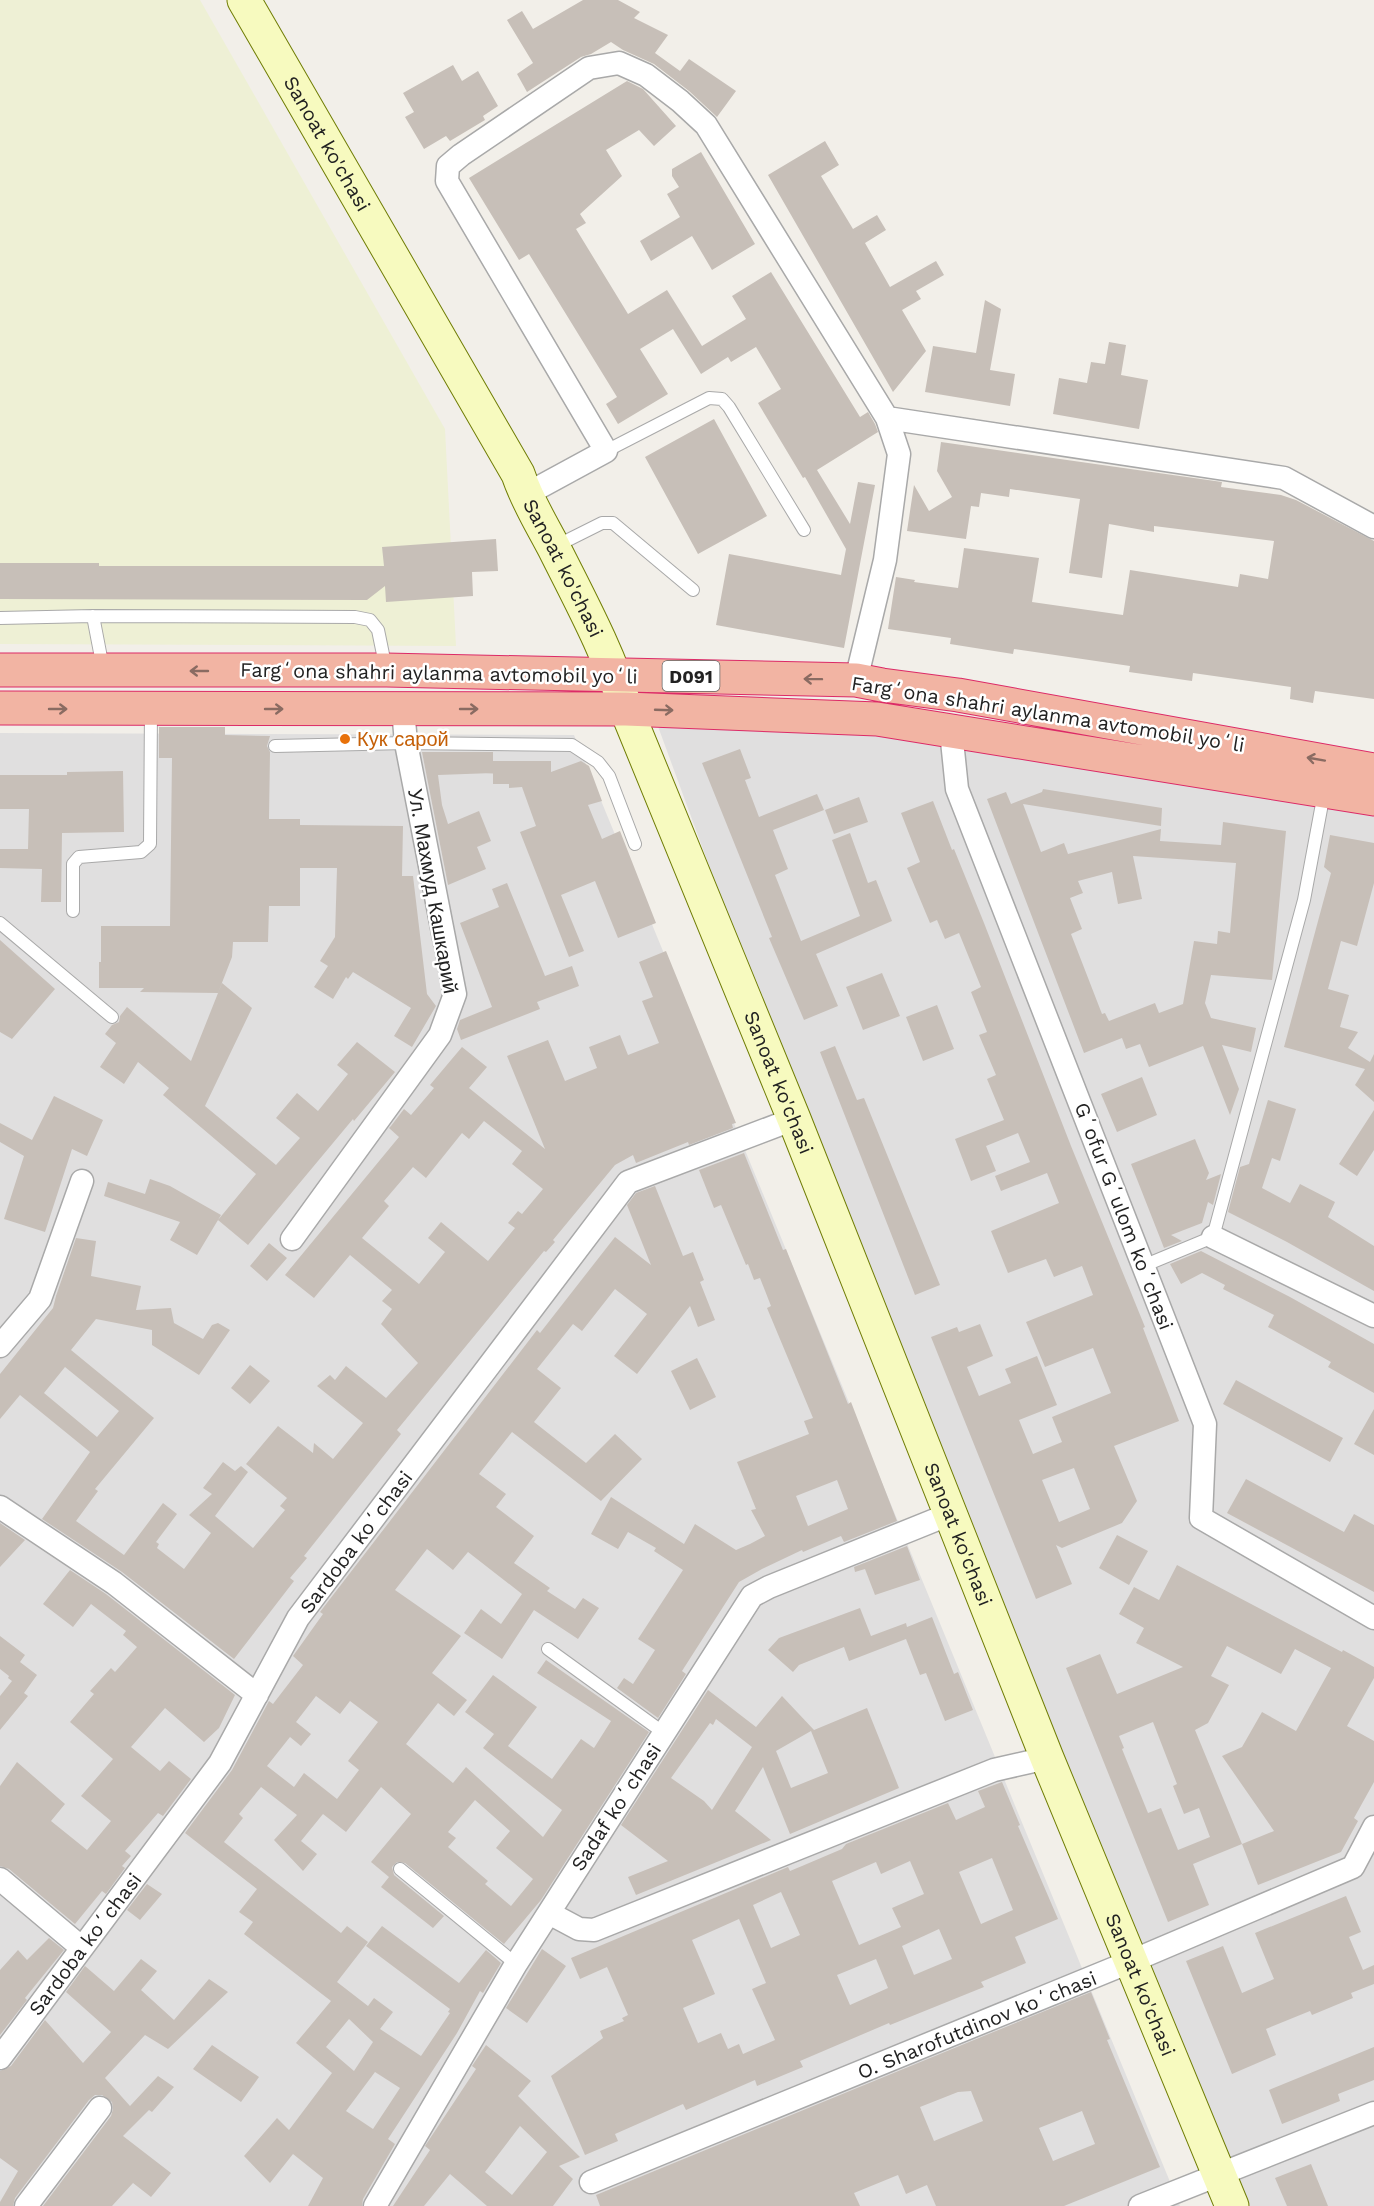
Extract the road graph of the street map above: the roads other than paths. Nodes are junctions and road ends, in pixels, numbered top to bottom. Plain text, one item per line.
1 (244, 0) edge
2 (887, 417) junction
3 (606, 451) junction
4 (525, 495) junction
5 (1374, 527) edge
6 (804, 530) dead end
7 (554, 547) junction
8 (693, 590) dead end
9 (93, 616) junction
10 (0, 618) edge
11 (0, 670) edge
12 (386, 670) junction
13 (104, 671) junction
14 (615, 675) junction
15 (856, 680) junction
16 (0, 708) edge
17 (151, 709) junction
18 (403, 709) junction
19 (626, 709) junction
20 (951, 731) junction
21 (406, 743) junction
22 (275, 746) dead end
23 (1374, 770) edge
24 (1325, 791) junction
25 (1374, 800) edge
26 (635, 844) dead end
27 (73, 911) dead end
28 (0, 923) edge
29 (112, 1017) dead end
30 (794, 1119) junction
31 (82, 1180) dead end
32 (1213, 1237) junction
33 (292, 1239) dead end
34 (1143, 1266) junction
35 (1374, 1316) edge
36 (0, 1346) edge
37 (0, 1507) edge
38 (950, 1514) junction
39 (1374, 1618) edge
40 (548, 1648) dead end
41 (257, 1695) junction
42 (664, 1733) junction
43 (1047, 1758) junction
44 (1374, 1827) edge
45 (400, 1869) dead end
46 (0, 1880) edge
47 (549, 1913) junction
48 (82, 1948) junction
49 (1132, 1961) junction
50 (516, 1964) junction
51 (0, 2058) edge
52 (100, 2108) dead end
53 (1374, 2113) edge
54 (1219, 2174) junction
55 (591, 2182) dead end
56 (26, 2206) edge
57 (375, 2206) edge
58 (1140, 2206) edge
59 (1232, 2206) edge

1 - 4 main road, Sanoat ko'chasi
2 - 3 street
2 - 5 street
2 - 15 street
3 - 4 street
3 - 6 lane
4 - 7 main road, Sanoat ko'chasi
7 - 8 lane
7 - 14 main road, Sanoat ko'chasi
9 - 10 lane
9 - 12 lane
9 - 13 lane
11 - 13 highway, Fargʻona shahri aylanma avtomobil yoʻli / D091
12 -> 13 highway, Fargʻona shahri aylanma avtomobil yoʻli / D091
12 - 14 highway, Fargʻona shahri aylanma avtomobil yoʻli / D091
15 -> 14 highway, Fargʻona shahri aylanma avtomobil yoʻli / D091
14 - 19 main road, Sanoat ko'chasi
23 -> 15 highway, Fargʻona shahri aylanma avtomobil yoʻli / D091
16 -> 17 highway, Fargʻona shahri aylanma avtomobil yoʻli / D091
17 -> 18 highway, Fargʻona shahri aylanma avtomobil yoʻli / D091
17 - 27 lane
18 -> 19 highway, Fargʻona shahri aylanma avtomobil yoʻli / D091
18 - 21 street, Ул. Махмуд Кашкарий
19 -> 20 highway, Fargʻona shahri aylanma avtomobil yoʻli / D091
19 - 30 main road, Sanoat ko'chasi
20 - 24 highway, Fargʻona shahri aylanma avtomobil yoʻli / D091
20 - 34 street, Gʻofur Gʻulom koʻchasi
21 - 22 lane
21 - 26 lane
21 - 33 street, Ул. Махмуд Кашкарий
24 - 25 highway, Fargʻona shahri aylanma avtomobil yoʻli / D091
24 - 32 lane
28 - 29 lane
30 - 38 main road, Sanoat ko'chasi
30 - 41 street, Sardoba koʻchasi
31 - 36 street
32 - 34 lane
32 - 35 street
34 - 39 street, Gʻofur Gʻulom koʻchasi
37 - 41 street
38 - 42 street, Sadaf koʻchasi
38 - 43 main road, Sanoat ko'chasi
40 - 42 lane
41 - 48 street, Sardoba koʻchasi
42 - 47 street, Sadaf koʻchasi
43 - 47 street
43 - 49 main road, Sanoat ko'chasi
44 - 49 street, O. Sharofutdinov koʻchasi
45 - 50 lane
46 - 48 street
47 - 50 street, Sadaf koʻchasi
48 - 51 street, Sardoba koʻchasi
49 - 54 main road, Sanoat ko'chasi
49 - 55 street, O. Sharofutdinov koʻchasi
50 - 57 street, Sadaf koʻchasi
52 - 56 street
53 - 54 street
54 - 58 street
54 - 59 main road, Sanoat ko'chasi

